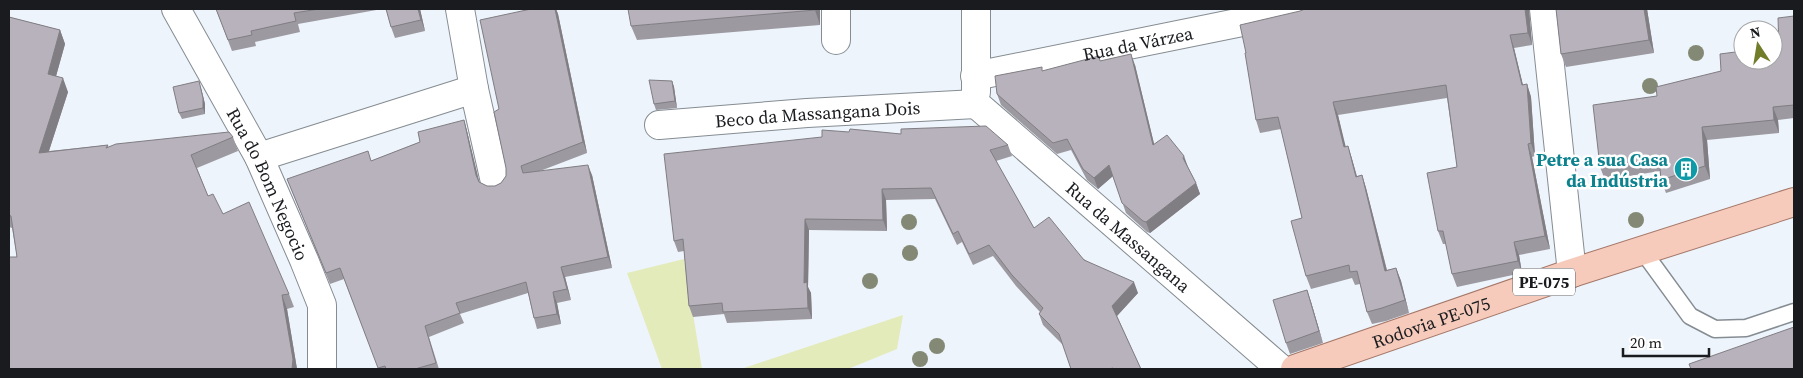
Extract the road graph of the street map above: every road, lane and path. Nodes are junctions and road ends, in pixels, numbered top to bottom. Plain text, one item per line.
1 (176, 9) edge
2 (460, 9) edge
3 (836, 9) edge
4 (976, 9) edge
5 (1301, 9) edge
6 (1544, 9) edge
7 (1242, 16) edge
8 (836, 40) dead end
9 (975, 76) junction
10 (474, 89) junction
11 (976, 104) junction
12 (659, 125) dead end
13 (258, 157) junction
14 (495, 182) dead end
15 (1794, 202) edge
16 (1642, 250) junction
17 (1572, 272) junction
18 (1794, 312) edge
19 (322, 369) edge
20 (1281, 369) edge
21 (1295, 369) edge

1 - 13 street, Rua do Bom Negocio
2 - 10 street
3 - 8 street
4 - 9 street
5 - 7 street, Rua da Várzea
6 - 17 street
7 - 9 street, Rua da Várzea
9 - 11 street
10 - 13 street
10 - 14 street
11 - 12 street, Beco da Massangana Dois
11 - 20 street, Rua da Massangana
13 - 19 street, Rua do Bom Negocio
15 - 16 main road, Rodovia PE-075 / PE-075
16 - 17 main road, Rodovia PE-075 / PE-075
16 - 18 lane
17 - 21 main road, Rodovia PE-075 / PE-075

